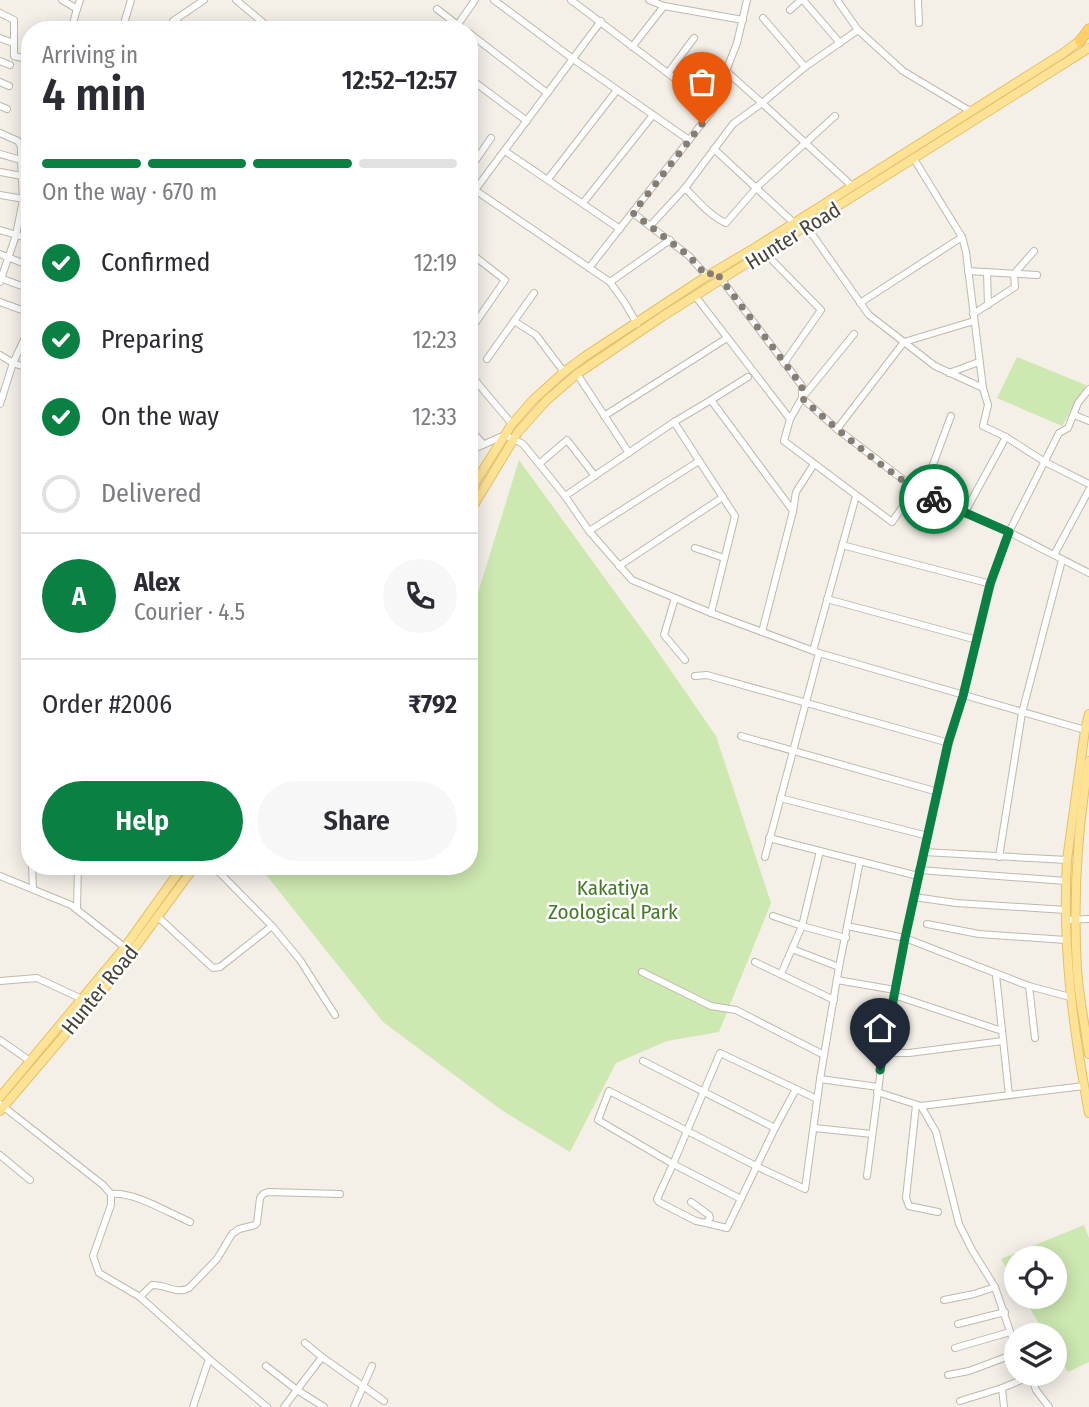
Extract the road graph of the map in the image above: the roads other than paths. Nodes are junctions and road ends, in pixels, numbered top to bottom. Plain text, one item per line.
1 (62, 0) edge
2 (80, 0) edge
3 (131, 0) edge
4 (204, 0) edge
5 (236, 0) edge
6 (475, 0) edge
7 (494, 0) edge
8 (571, 0) edge
9 (649, 0) edge
10 (747, 0) edge
11 (802, 0) edge
12 (837, 0) edge
13 (918, 0) edge
14 (664, 6) junction
15 (77, 9) junction
16 (437, 9) dead end
17 (790, 10) dead end
18 (0, 13) edge
19 (763, 18) dead end
20 (174, 20) edge
21 (743, 20) junction
22 (74, 21) edge
23 (125, 21) edge
24 (261, 21) edge
25 (450, 21) edge
26 (460, 21) edge
27 (601, 21) junction
28 (919, 23) dead end
29 (1089, 29) edge
30 (858, 30) junction
31 (0, 38) edge
32 (694, 38) dead end
33 (1085, 38) edge
34 (478, 40) edge
35 (13, 43) junction
36 (839, 43) junction
37 (632, 47) junction
38 (1089, 48) edge
39 (21, 58) edge
40 (573, 59) junction
41 (0, 61) edge
42 (10, 65) dead end
43 (805, 67) junction
44 (726, 71) junction
45 (667, 73) junction
46 (0, 82) edge
47 (478, 85) edge
48 (9, 86) dead end
49 (617, 90) junction
50 (547, 93) junction
51 (703, 100) junction
52 (762, 103) junction
53 (970, 111) junction
54 (653, 115) junction
55 (835, 116) dead end
56 (527, 121) junction
57 (0, 133) edge
58 (491, 138) dead end
59 (689, 140) junction
60 (805, 142) junction
61 (21, 147) joint
62 (714, 149) junction
63 (505, 150) junction
64 (0, 154) edge
65 (478, 157) edge
66 (914, 159) junction
67 (21, 160) joint
68 (0, 172) edge
69 (21, 176) edge
70 (548, 179) junction
71 (478, 181) edge
72 (852, 186) junction
73 (685, 188) junction
74 (756, 188) junction
75 (478, 192) edge
76 (0, 195) edge
77 (21, 199) edge
78 (583, 203) junction
79 (633, 213) junction
80 (21, 219) edge
81 (794, 223) junction
82 (650, 226) junction
83 (807, 227) junction
84 (0, 229) edge
85 (620, 229) junction
86 (16, 235) junction
87 (21, 236) edge
88 (962, 237) junction
89 (670, 240) junction
90 (1034, 251) dead end
91 (765, 253) junction
92 (0, 254) edge
93 (9, 258) junction
94 (478, 260) edge
95 (21, 263) edge
96 (589, 268) junction
97 (968, 271) junction
98 (987, 272) junction
99 (711, 274) junction
100 (1013, 274) junction
101 (1037, 275) dead end
102 (0, 280) edge
103 (722, 280) junction
104 (610, 282) junction
105 (21, 286) edge
106 (534, 293) dead end
107 (696, 297) junction
108 (0, 302) edge
109 (860, 303) junction
110 (988, 305) junction
111 (21, 310) edge
112 (974, 318) junction
113 (478, 319) edge
114 (514, 321) junction
115 (643, 323) junction
116 (854, 334) dead end
117 (727, 338) junction
118 (904, 342) junction
119 (21, 346) edge
120 (0, 355) edge
121 (487, 359) dead end
122 (979, 362) junction
123 (13, 363) junction
124 (784, 363) junction
125 (21, 366) edge
126 (564, 372) junction
127 (577, 373) junction
128 (949, 373) junction
129 (748, 377) dead end
130 (478, 383) edge
131 (983, 388) junction
132 (1089, 390) edge
133 (802, 398) junction
134 (711, 400) junction
135 (0, 404) edge
136 (1073, 415) junction
137 (604, 416) junction
138 (951, 416) dead end
139 (790, 419) junction
140 (1089, 421) edge
141 (674, 422) junction
142 (513, 424) junction
143 (837, 429) junction
144 (505, 435) junction
145 (1006, 437) junction
146 (478, 438) edge
147 (514, 438) junction
148 (483, 444) junction
149 (478, 446) edge
150 (629, 453) junction
151 (699, 461) junction
152 (1045, 462) junction
153 (540, 464) junction
154 (814, 464) junction
155 (595, 476) junction
156 (478, 478) edge
157 (1089, 484) edge
158 (915, 489) junction
159 (1089, 490) edge
160 (922, 494) junction
161 (565, 496) junction
162 (856, 496) junction
163 (723, 497) junction
164 (478, 498) edge
165 (793, 511) junction
166 (965, 512) junction
167 (589, 531) junction
168 (1009, 532) junction
169 (842, 545) junction
170 (695, 548) dead end
171 (1054, 555) junction
172 (724, 558) junction
173 (1062, 560) junction
174 (619, 566) junction
175 (1089, 573) edge
176 (990, 584) junction
177 (675, 598) junction
178 (827, 599) junction
179 (711, 613) junction
180 (762, 632) junction
181 (977, 640) junction
182 (816, 652) junction
183 (685, 660) dead end
184 (695, 676) dead end
185 (963, 696) junction
186 (806, 702) junction
187 (1022, 713) junction
188 (1089, 715) edge
189 (1085, 730) junction
190 (741, 736) dead end
191 (948, 743) junction
192 (793, 752) junction
193 (1089, 761) edge
194 (938, 792) junction
195 (780, 797) junction
196 (928, 836) junction
197 (769, 838) junction
198 (820, 851) junction
199 (924, 852) junction
200 (765, 857) dead end
201 (999, 857) junction
202 (1067, 860) junction
203 (860, 861) junction
204 (919, 873) junction
205 (32, 875) edge
206 (78, 875) edge
207 (177, 875) edge
208 (188, 875) edge
209 (222, 875) edge
210 (0, 876) edge
211 (1066, 881) junction
212 (33, 889) junction
213 (914, 897) junction
214 (77, 909) junction
215 (1066, 915) junction
216 (773, 916) dead end
217 (158, 917) junction
218 (1076, 919) junction
219 (1089, 919) edge
220 (927, 923) dead end
221 (272, 926) junction
222 (802, 926) junction
223 (847, 926) junction
224 (846, 938) junction
225 (905, 938) junction
226 (1066, 940) junction
227 (128, 949) junction
228 (793, 949) junction
229 (755, 962) dead end
230 (839, 967) junction
231 (642, 972) dead end
232 (781, 975) junction
233 (996, 975) junction
234 (837, 980) junction
235 (0, 981) edge
236 (1029, 986) junction
237 (894, 992) junction
238 (1070, 997) junction
239 (82, 999) junction
240 (834, 1000) junction
241 (335, 1015) dead end
242 (1002, 1031) junction
243 (1035, 1038) dead end
244 (0, 1041) edge
245 (1003, 1041) junction
246 (883, 1053) junction
247 (1089, 1054) edge
248 (824, 1055) junction
249 (30, 1061) junction
250 (643, 1061) dead end
251 (820, 1079) junction
252 (1084, 1086) junction
253 (796, 1089) junction
254 (877, 1089) junction
255 (704, 1091) junction
256 (1009, 1095) junction
257 (0, 1097) edge
258 (817, 1099) junction
259 (918, 1105) junction
260 (1, 1107) edge
261 (1089, 1113) edge
262 (775, 1128) junction
263 (814, 1128) junction
264 (688, 1132) junction
265 (872, 1134) junction
266 (0, 1156) edge
267 (673, 1164) junction
268 (756, 1166) junction
269 (867, 1176) dead end
270 (30, 1180) dead end
271 (111, 1194) junction
272 (340, 1194) dead end
273 (741, 1199) junction
274 (691, 1202) dead end
275 (938, 1212) dead end
276 (190, 1222) dead end
277 (706, 1223) junction
278 (995, 1287) junction
279 (140, 1297) junction
280 (944, 1300) dead end
281 (1005, 1312) junction
282 (1008, 1323) edge
283 (958, 1324) dead end
284 (1004, 1334) edge
285 (305, 1343) dead end
286 (955, 1348) dead end
287 (322, 1357) junction
288 (1004, 1357) edge
289 (209, 1359) junction
290 (266, 1366) dead end
291 (372, 1366) dead end
292 (948, 1375) dead end
293 (1006, 1386) edge
294 (1034, 1386) edge
295 (364, 1387) junction
296 (1002, 1388) junction
297 (296, 1390) junction
298 (384, 1401) dead end
299 (960, 1401) dead end
300 (193, 1407) edge
301 (267, 1407) edge
302 (284, 1407) edge
303 (324, 1407) edge
304 (354, 1407) edge
305 (1004, 1407) edge
306 (1049, 1407) edge

1 - 15 street
2 - 15 street
3 - 23 street
4 - 20 street
5 - 24 street
6 - 26 street
7 - 40 street
8 - 27 street
9 - 14 street
10 - 21 street
11 - 17 street
11 - 36 street
12 - 30 street
13 - 28 street
14 - 21 street
14 - 37 street
15 - 22 street
16 - 25 street
18 - 35 street
19 - 43 street
21 - 44 street
27 - 37 street
27 - 40 street
29 - 33 highway
30 - 36 street
30 - 53 street
31 - 35 street
32 - 45 street
33 - 53 main road, Hunter Road
34 - 50 street
35 - 39 street
36 - 43 street
37 - 45 street
38 - 66 main road, Hunter Road
40 - 49 street
40 - 50 street
41 - 42 street
43 - 52 street
44 - 51 street
44 - 52 street
45 - 51 street
46 - 48 street
47 - 56 street
49 - 54 street
49 - 70 street
50 - 56 street
51 - 59 street
52 - 60 street
52 - 62 street
53 - 72 main road, Hunter Road
54 - 59 street
54 - 78 street
55 - 60 street
56 - 63 street
57 - 61 street
58 - 65 street
59 - 79 street
60 - 72 street
60 - 74 street
61 - 67 street
62 - 73 street
62 - 74 street
63 - 70 street
63 - 71 street
64 - 67 street
66 - 83 main road, Hunter Road
66 - 88 street
68 - 69 street
70 - 78 street
72 - 81 main road, Hunter Road
73 - 74 street
73 - 82 street
74 - 81 street
75 - 96 street
76 - 77 street
78 - 85 street
79 - 82 street
79 - 85 street
80 - 86 street
81 - 99 main road, Hunter Road
82 - 89 street
83 - 91 main road, Hunter Road
83 - 109 street
84 - 86 street
85 - 96 street
86 - 87 street
86 - 93 street
88 - 97 street
88 - 109 street
89 - 99 street
89 - 104 street
90 - 100 street
91 - 103 main road, Hunter Road
91 - 124 street
92 - 93 street
93 - 95 street
93 - 102 street
94 - 113 street
96 - 104 street
97 - 98 street
97 - 112 street
98 - 100 street
98 - 110 street
99 - 103 street
99 - 115 main road, Hunter Road
100 - 101 street
100 - 110 street
102 - 105 street
103 - 107 main road, Hunter Road
103 - 124 street
104 - 115 street
106 - 114 street
107 - 115 main road, Hunter Road
107 - 117 street
108 - 111 street
109 - 118 street
110 - 112 street
112 - 118 street
112 - 122 street
114 - 121 street
114 - 126 street
115 - 126 main road, Hunter Road
115 - 127 main road, Hunter Road
116 - 133 street
117 - 137 street
117 - 139 street
118 - 128 street
118 - 143 street
119 - 123 street
120 - 123 street
122 - 128 street
122 - 131 street
123 - 125 street
123 - 135 street
124 - 133 street
126 - 142 main road, Hunter Road
127 - 137 street
127 - 147 main road, Hunter Road
128 - 131 street
129 - 134 street
130 - 142 street
131 - 145 street
132 - 136 street
133 - 139 street
133 - 143 street
134 - 141 street
134 - 165 street
136 - 140 street
136 - 152 street
137 - 150 street
138 - 160 street
139 - 154 street
141 - 150 street
141 - 151 street
142 - 144 main road, Hunter Road
143 - 158 street
144 - 147 street
144 - 148 street
144 - 156 main road, Hunter Road
145 - 152 street
145 - 166 street
146 - 148 street
147 - 153 street
147 - 164 main road, Hunter Road
148 - 149 street
150 - 155 street
151 - 163 street
151 - 167 street
152 - 157 street
152 - 168 street
153 - 155 street
153 - 161 street
154 - 162 street
154 - 165 street
155 - 161 street
158 - 160 street
158 - 162 street
159 - 171 street
160 - 166 street
161 - 167 street
162 - 169 street
163 - 172 street
163 - 174 street
165 - 180 street
166 - 168 street
167 - 174 street
168 - 171 street
168 - 176 street
169 - 176 street
169 - 178 street
170 - 172 street
171 - 173 street
172 - 179 street
173 - 175 street
173 - 187 street
174 - 177 street
176 - 181 street
177 - 179 street
177 - 183 street
178 - 181 street
178 - 182 street
179 - 180 street
180 - 182 street
181 - 185 street
182 - 185 street
182 - 186 street
184 - 186 street
185 - 187 street
185 - 191 street
186 - 191 street
186 - 192 street
187 - 189 street
187 - 201 street
188 - 189 main road
189 - 202 main road
190 - 192 street
191 - 194 street
192 - 194 street
192 - 195 street
193 - 218 main road
194 - 196 street
195 - 196 street
195 - 197 street
196 - 199 street
197 - 198 street
197 - 200 street
198 - 203 street
198 - 222 street
199 - 201 street
199 - 204 street
201 - 202 street
202 - 211 main road
203 - 204 street
203 - 223 street
204 - 211 street
204 - 213 street
205 - 212 street
206 - 214 street
207 - 227 main road, Hunter Road
208 - 217 main road, Hunter Road
209 - 221 street
210 - 212 street
211 - 215 main road
212 - 214 street
213 - 215 street
213 - 225 street
214 - 227 street
215 - 218 street
215 - 226 main road
216 - 222 street
217 - 221 street
217 - 227 main road, Hunter Road
218 - 219 street
218 - 247 main road
220 - 226 street
221 - 241 street
222 - 224 street
222 - 228 street
223 - 224 street
223 - 225 street
224 - 230 street
225 - 233 street
225 - 237 street
226 - 238 main road
227 - 239 main road, Hunter Road
227 - 260 main road, Hunter Road
228 - 230 street
228 - 232 street
229 - 232 street
230 - 234 street
231 - 248 street
232 - 240 street
233 - 236 street
233 - 242 street
234 - 237 street
234 - 240 street
235 - 239 street
236 - 238 street
236 - 243 street
237 - 242 street
237 - 246 street
238 - 252 main road
239 - 249 main road, Hunter Road
240 - 248 street
242 - 245 street
244 - 249 street
245 - 246 street
245 - 256 street
246 - 254 street
248 - 251 street
249 - 257 main road, Hunter Road
250 - 255 street
251 - 254 street
251 - 258 street
252 - 256 street
252 - 261 main road
253 - 255 street
253 - 258 street
253 - 262 street
254 - 259 street
254 - 265 street
255 - 262 street
255 - 264 street
256 - 259 street
258 - 263 street
259 - 275 street
259 - 278 street
260 - 271 street
262 - 268 street
263 - 265 street
263 - 268 street
264 - 267 street
264 - 267 street
264 - 268 street
265 - 269 street
266 - 270 street
267 - 273 street
267 - 277 street
268 - 273 street
271 - 276 street
271 - 279 street
272 - 279 street
273 - 277 street
274 - 277 street
278 - 280 street
278 - 281 street
279 - 289 street
281 - 282 street
281 - 283 street
284 - 286 street
285 - 287 street
287 - 295 street
287 - 297 street
288 - 292 street
289 - 300 street
289 - 301 street
290 - 297 street
291 - 295 street
293 - 296 street
294 - 306 street
295 - 298 street
295 - 304 street
296 - 299 street
296 - 305 street
297 - 302 street
297 - 303 street

